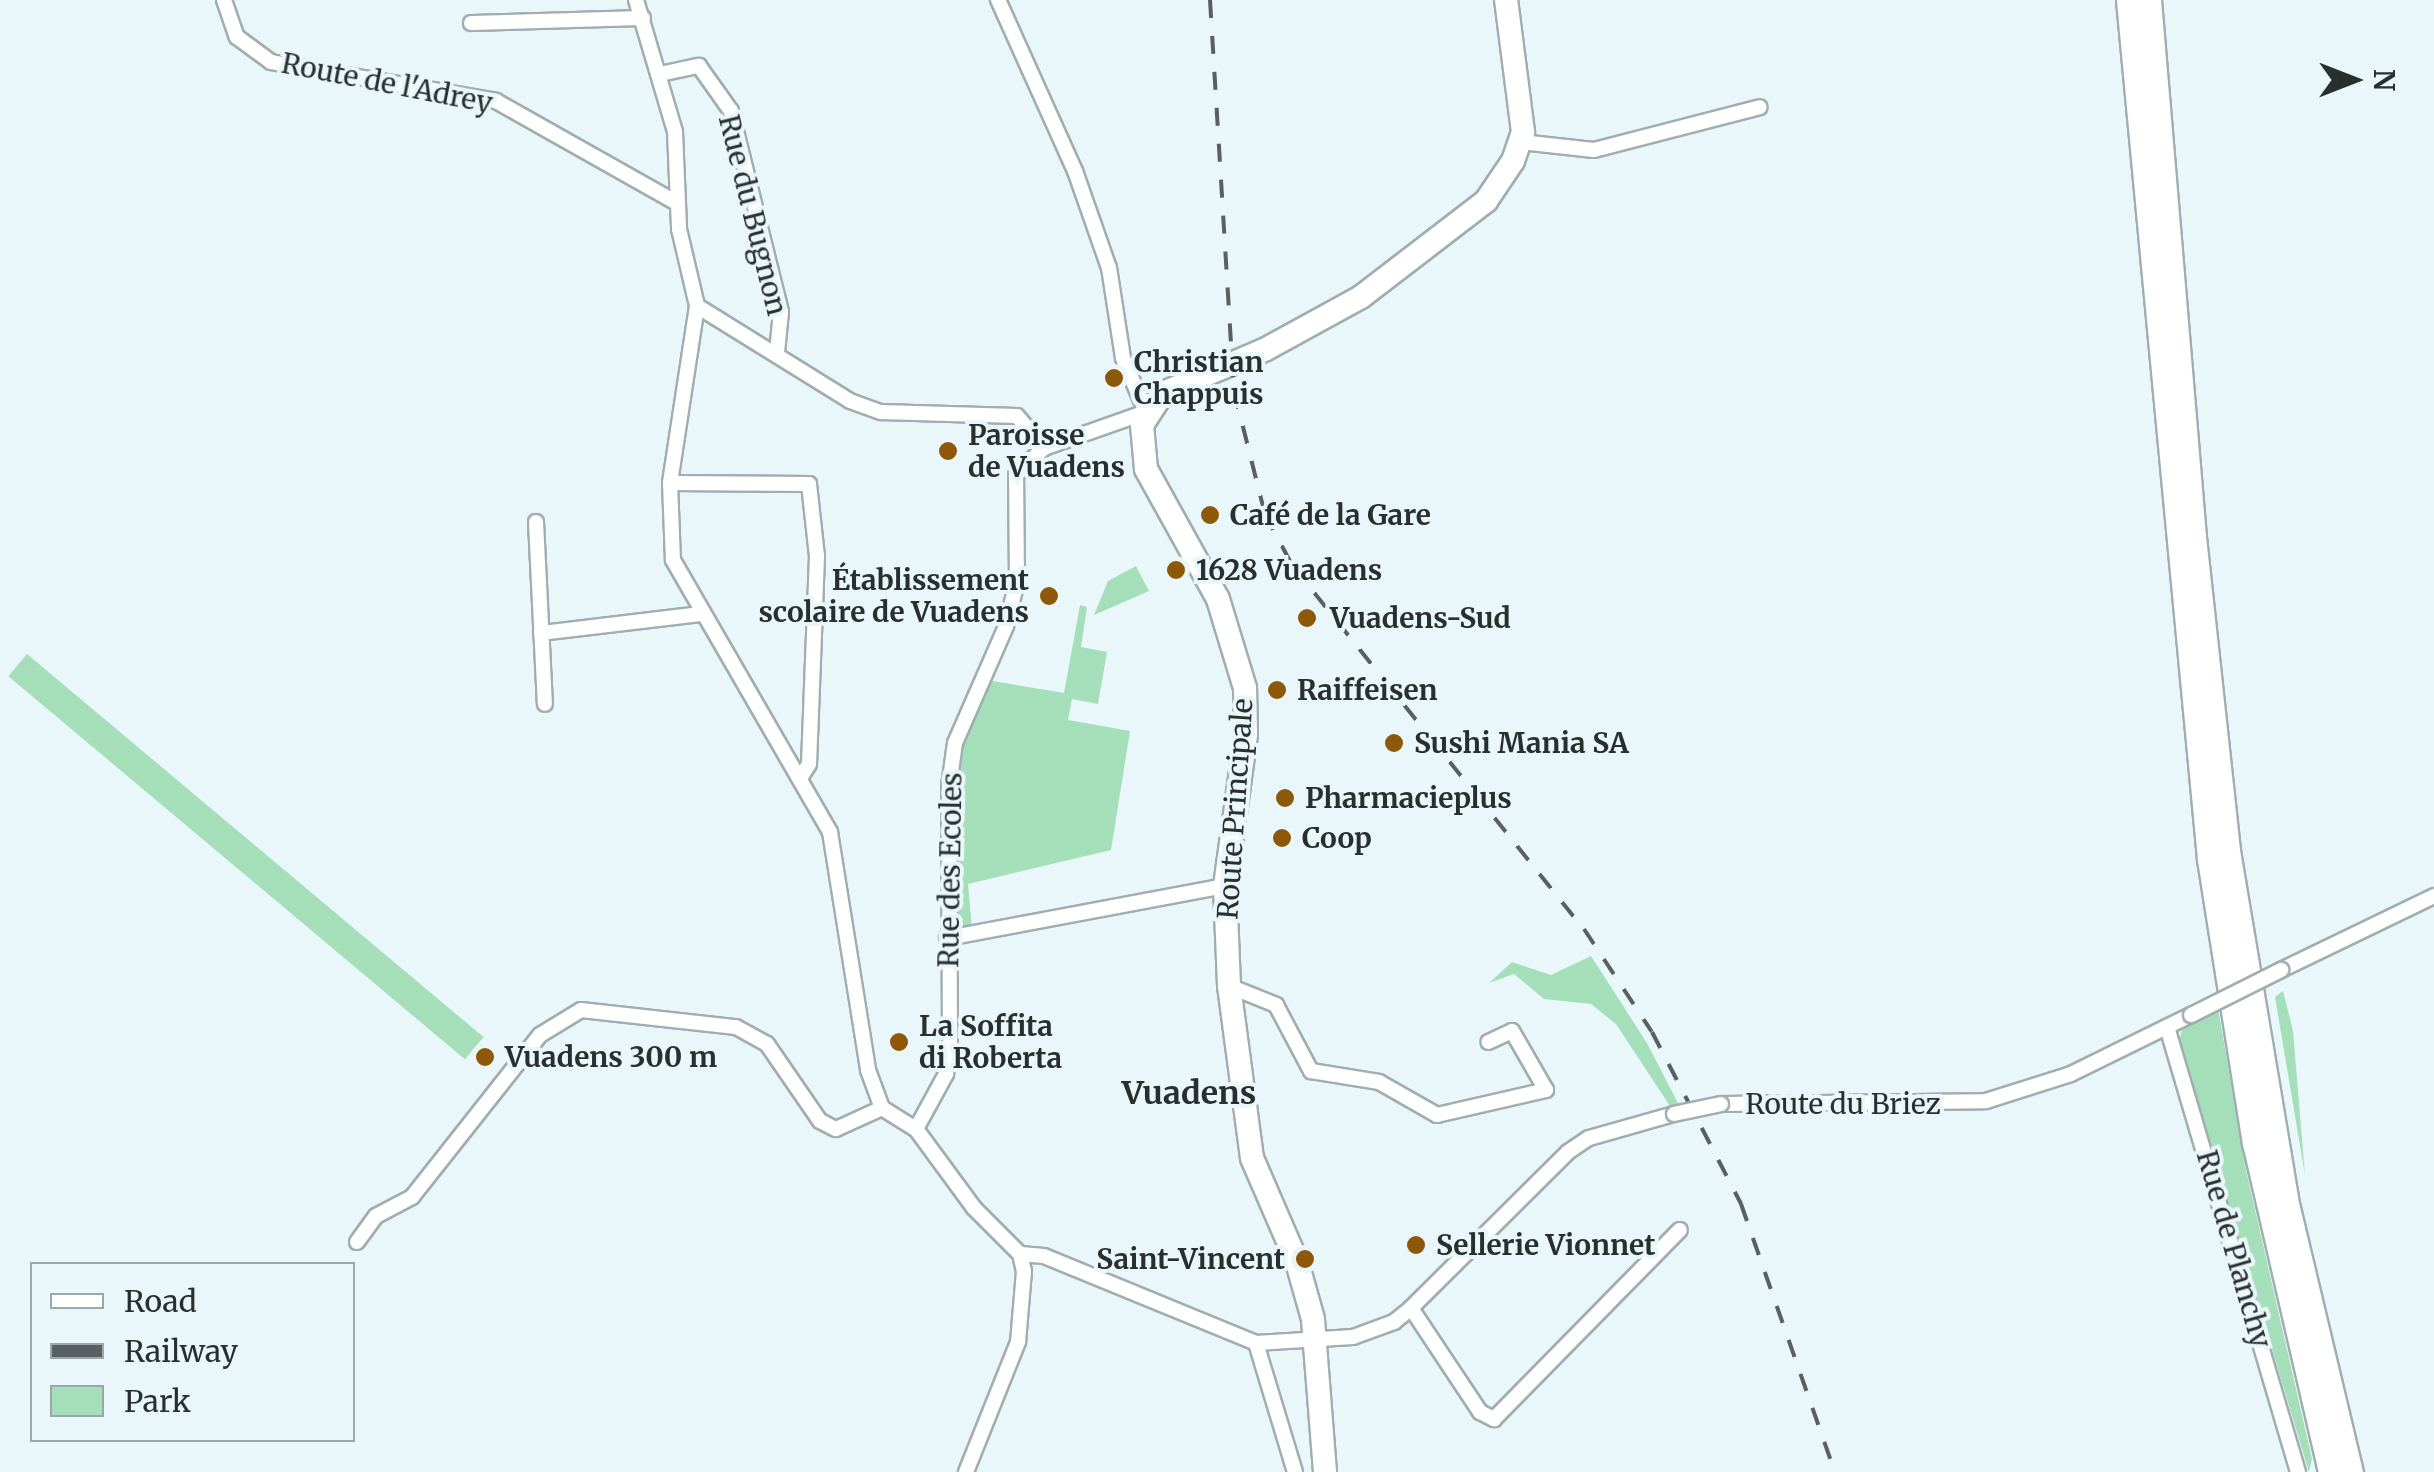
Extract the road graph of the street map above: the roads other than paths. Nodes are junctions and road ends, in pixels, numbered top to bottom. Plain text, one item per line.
1 (224, 0) edge
2 (636, 0) edge
3 (998, 0) edge
4 (1506, 0) edge
5 (2130, 0) edge
6 (2148, 0) edge
7 (643, 18) junction
8 (472, 23) dead end
9 (660, 74) junction
10 (1760, 107) dead end
11 (1521, 142) junction
12 (677, 203) junction
13 (697, 306) junction
14 (777, 352) junction
15 (1146, 412) junction
16 (1044, 448) junction
17 (670, 484) junction
18 (536, 522) dead end
19 (700, 614) junction
20 (541, 633) junction
21 (545, 704) dead end
22 (801, 777) junction
23 (1225, 886) junction
24 (2434, 896) edge
25 (948, 938) junction
26 (1229, 986) junction
27 (2167, 1026) junction
28 (1488, 1042) dead end
29 (882, 1108) junction
30 (916, 1129) junction
31 (1680, 1230) dead end
32 (357, 1242) dead end
33 (1020, 1254) junction
34 (1411, 1308) junction
35 (1318, 1341) junction
36 (1256, 1343) junction
37 (966, 1472) edge
38 (1295, 1472) edge
39 (1325, 1472) edge
40 (2298, 1472) edge
41 (2331, 1472) edge
42 (2350, 1472) edge

1 - 12 street, Route de l'Adrey
2 - 7 street
3 - 15 street
4 - 11 main road
5 - 41 highway
6 - 42 highway
7 - 8 street
7 - 9 street
9 - 12 street
9 - 14 street, Rue du Bugnon
10 - 11 street
11 - 15 main road
12 - 13 street
13 - 14 street
13 - 17 street
14 - 16 street
15 - 16 street
15 - 23 main road, Route Principale
16 - 25 street, Rue des Ecoles
17 - 19 street
17 - 22 street
18 - 20 street
19 - 20 street
19 - 22 street
20 - 21 street
22 - 29 street
23 - 25 street
23 - 26 main road, Route Principale
24 - 27 street, Route du Briez, bridge
25 - 30 street, Rue des Ecoles
26 - 28 street
26 - 35 main road, Route Principale
27 - 34 street, Route du Briez, bridge
27 - 40 street, Rue de Planchy
29 - 30 street
29 - 32 street
30 - 33 street
31 - 34 street
33 - 36 street
33 - 37 street
34 - 35 street, Route du Briez
35 - 36 street, Route du Briez
35 - 39 main road, Route Principale
36 - 38 street

